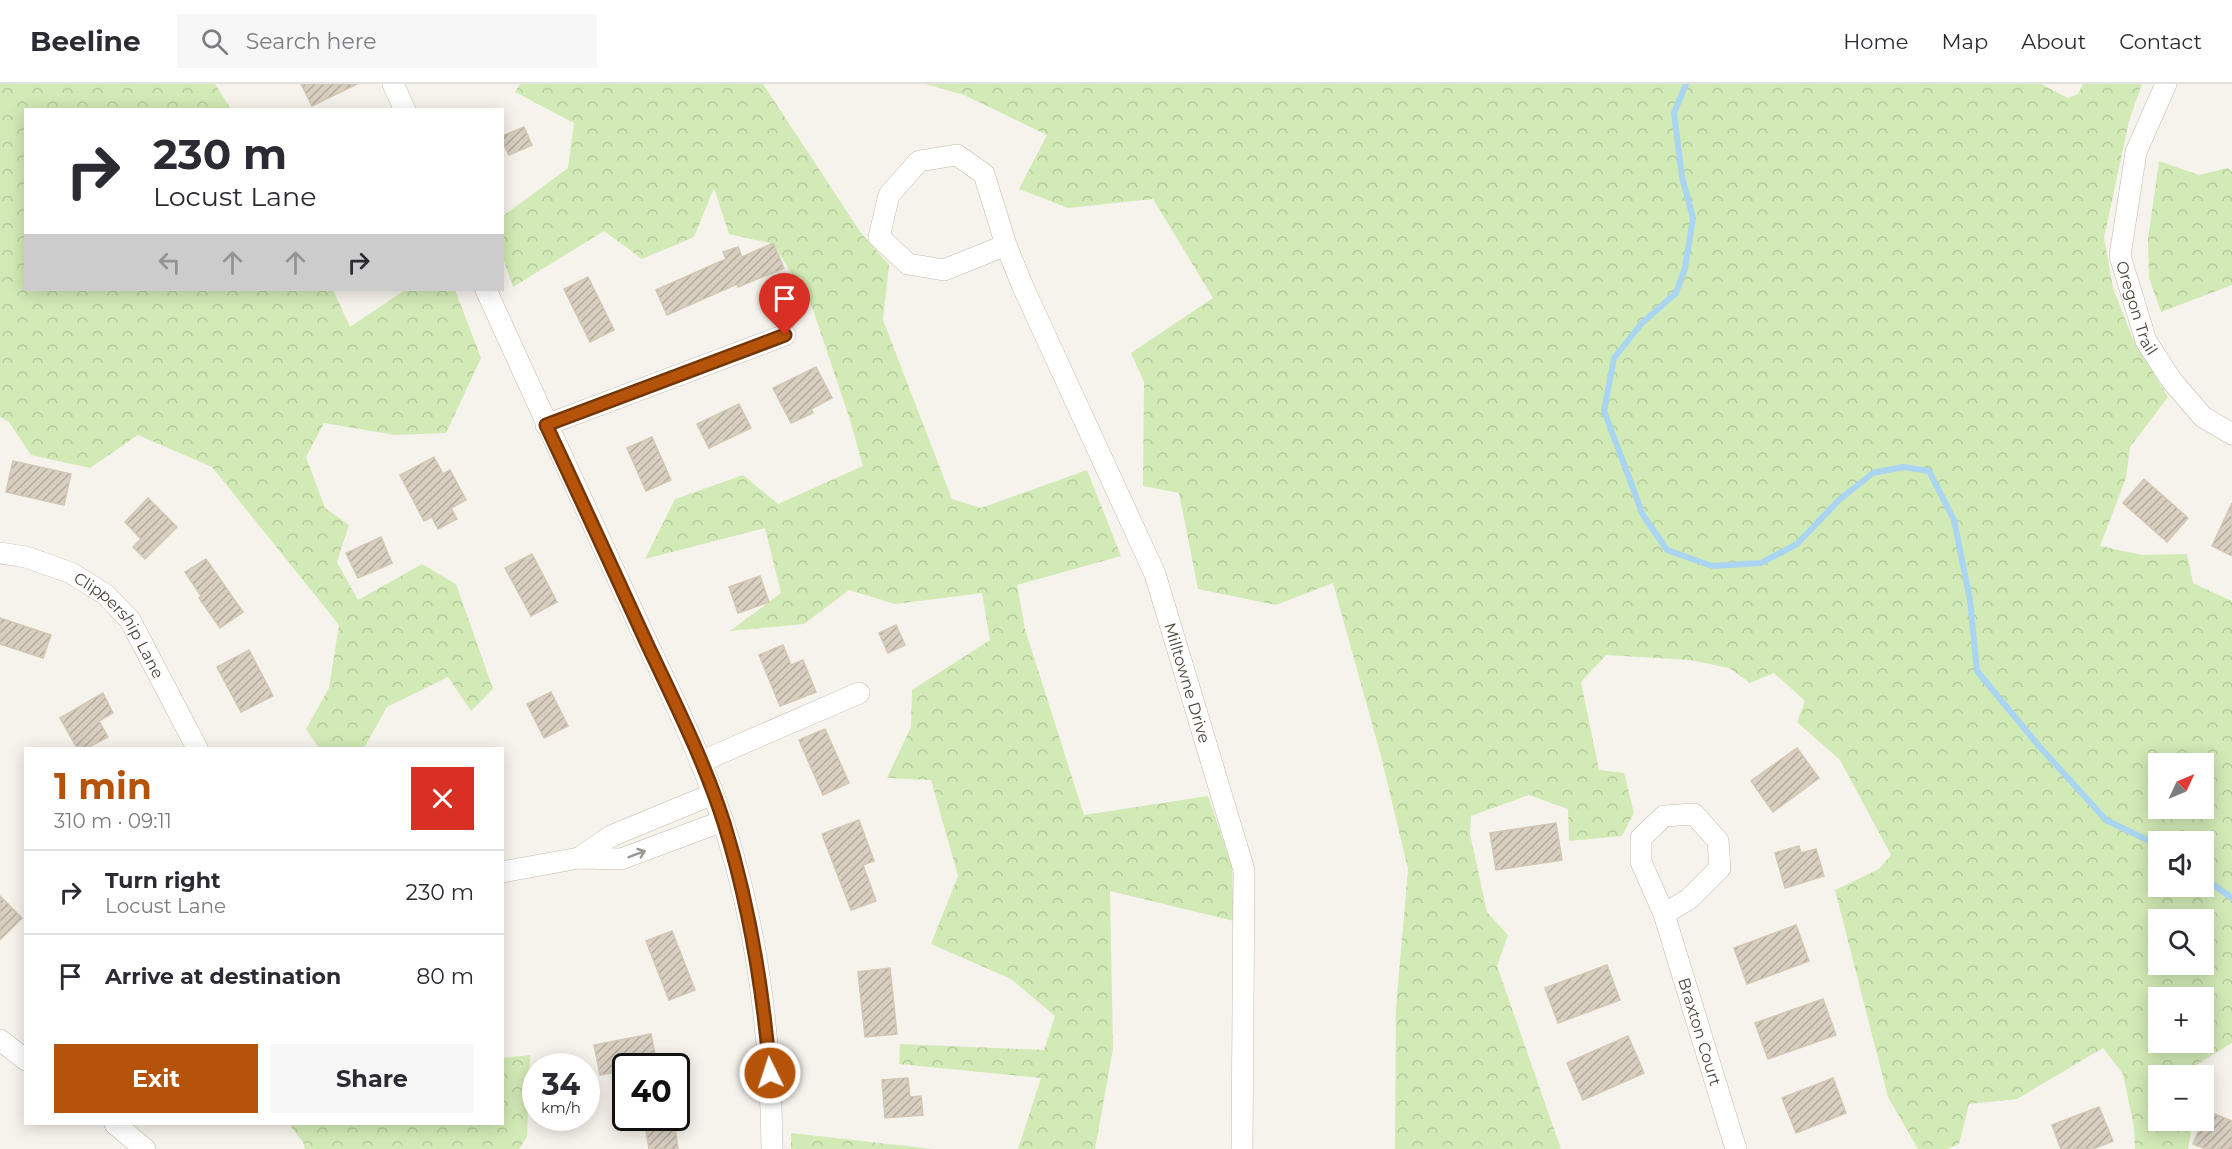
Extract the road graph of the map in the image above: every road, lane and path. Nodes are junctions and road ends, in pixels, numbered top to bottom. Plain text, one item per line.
1 (393, 84) edge
2 (2166, 84) edge
3 (404, 108) edge
4 (1006, 245) junction
5 (486, 291) edge
6 (785, 335) dead end
7 (546, 425) junction
8 (2232, 434) edge
9 (0, 554) edge
10 (859, 693) dead end
11 (195, 747) edge
12 (700, 762) junction
13 (713, 794) junction
14 (723, 821) junction
15 (579, 858) junction
16 (504, 872) edge
17 (1664, 914) junction
18 (0, 1040) edge
19 (24, 1058) edge
20 (117, 1125) edge
21 (145, 1149) edge
22 (772, 1149) edge
23 (1242, 1149) edge
24 (1736, 1149) edge

1 - 3 street
2 - 8 street, Oregon Trail
4 - 4 street, Milltowne Drive
4 - 23 street, Milltowne Drive
5 - 7 street
6 - 7 street
7 - 12 street
9 - 11 street, Clippership Lane
10 - 12 street
12 - 13 street
13 - 14 street
13 - 15 street
15 -> 14 street
14 - 22 street
15 - 16 street
17 - 17 street, Braxton Court
17 - 24 street, Braxton Court
18 - 19 street
20 - 21 street

